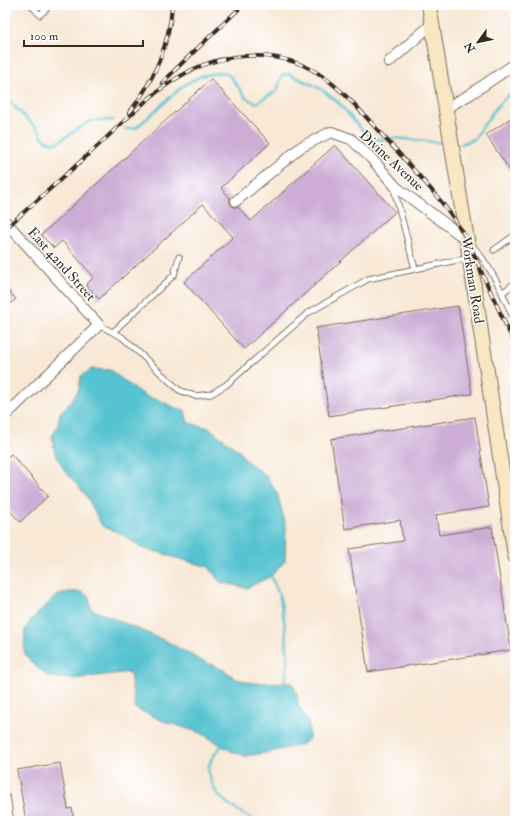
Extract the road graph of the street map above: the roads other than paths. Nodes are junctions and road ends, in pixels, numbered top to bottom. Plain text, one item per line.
1 (31, 5) edge
2 (50, 5) edge
3 (429, 5) edge
4 (432, 24) junction
5 (389, 62) dead end
6 (515, 64) edge
7 (446, 108) junction
8 (396, 186) junction
9 (236, 201) dead end
10 (5, 221) edge
11 (515, 235) edge
12 (467, 240) junction
13 (494, 250) dead end
14 (179, 257) dead end
15 (470, 259) junction
16 (415, 269) junction
17 (515, 283) edge
18 (502, 293) junction
19 (515, 322) edge
20 (99, 325) junction
21 (113, 332) junction
22 (5, 416) edge
23 (515, 556) edge
24 (5, 799) edge
25 (8, 821) edge

1 - 2 lane
3 - 4 street, Workman Road
4 - 5 street
4 - 7 street, Workman Road
6 - 7 street
7 - 12 street, Workman Road
8 - 9 street, Divine Avenue
8 - 12 street, Divine Avenue
8 - 16 lane
10 - 20 street, East 42nd Street
11 - 13 lane
12 - 15 street, Workman Road
12 - 18 lane
14 - 21 lane
15 - 16 lane
15 - 23 street, Workman Road
16 - 21 lane
17 - 18 lane
18 - 19 lane
20 - 21 lane
20 - 22 street
24 - 25 street

